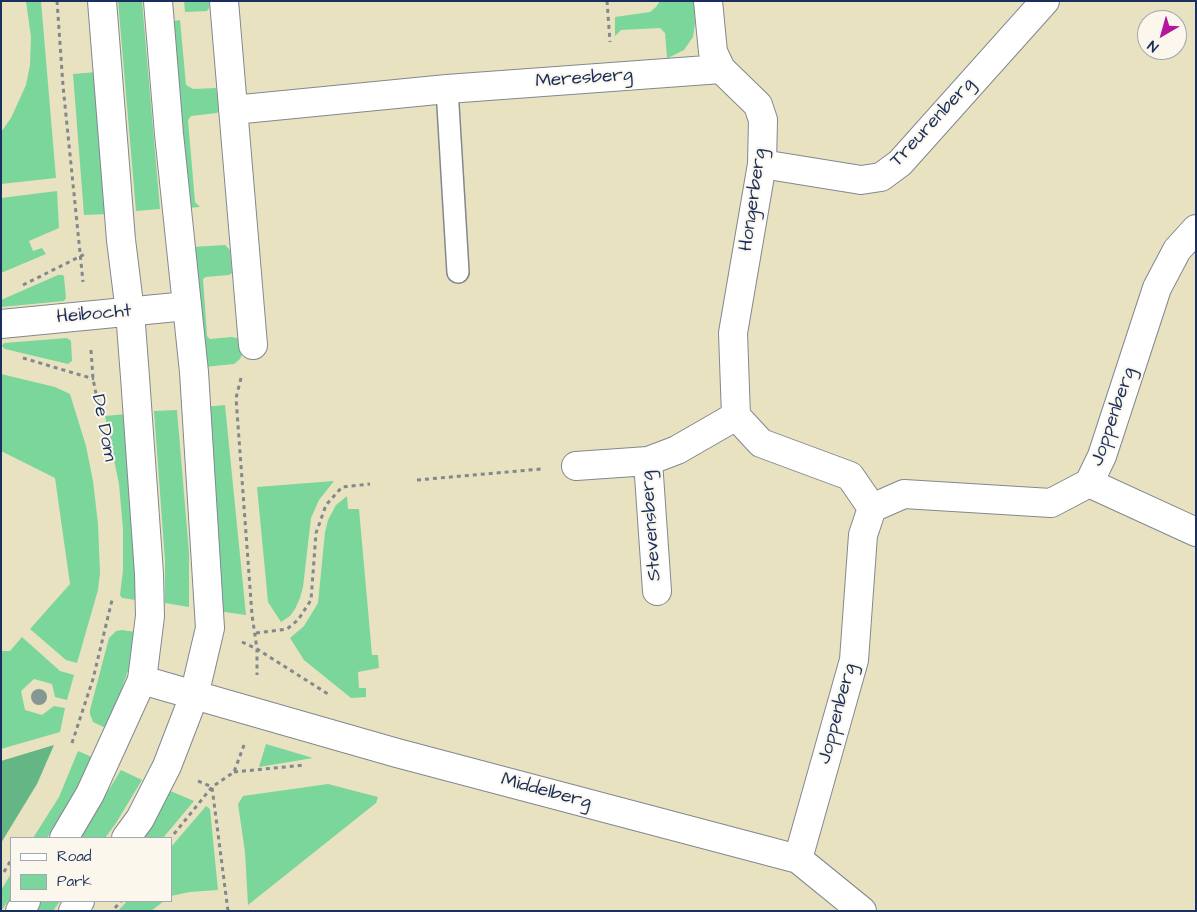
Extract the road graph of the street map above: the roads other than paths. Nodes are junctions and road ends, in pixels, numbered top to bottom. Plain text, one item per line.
1 (102, 1) edge
2 (158, 1) edge
3 (224, 1) edge
4 (708, 1) edge
5 (1044, 1) edge
6 (721, 69) junction
7 (447, 90) junction
8 (233, 110) junction
9 (762, 164) junction
10 (1196, 230) edge
11 (458, 272) dead end
12 (187, 306) junction
13 (130, 312) junction
14 (1, 324) edge
15 (253, 345) dead end
16 (736, 416) junction
17 (648, 461) junction
18 (576, 466) road end
19 (1089, 483) junction
20 (872, 508) junction
21 (1196, 532) edge
22 (657, 591) dead end
23 (142, 680) junction
24 (205, 699) junction
25 (65, 837) edge
26 (127, 837) edge
27 (798, 859) junction
28 (862, 911) edge

1 - 13 street, De Dom
2 - 12 street
3 - 8 street
4 - 6 street, Hongerberg
5 - 9 street, Treurenberg
6 - 7 street, Meresberg
6 - 9 street, Hongerberg
7 - 8 street, Meresberg
7 - 11 lane
8 - 15 street
9 - 16 street, Hongerberg
10 - 19 street, Joppenberg
12 - 13 street, Heibocht
12 - 24 street
13 - 14 street, Heibocht
13 - 23 street, De Dom
16 - 17 street, Stevensberg
16 - 20 street
17 - 18 street, Stevensberg
17 - 22 street, Stevensberg
19 - 20 street, Joppenberg
19 - 21 street
20 - 27 street, Joppenberg
23 - 24 street
23 - 25 street, De Dom
24 - 26 street
24 - 27 street, Middelberg
27 - 28 street, Middelberg

